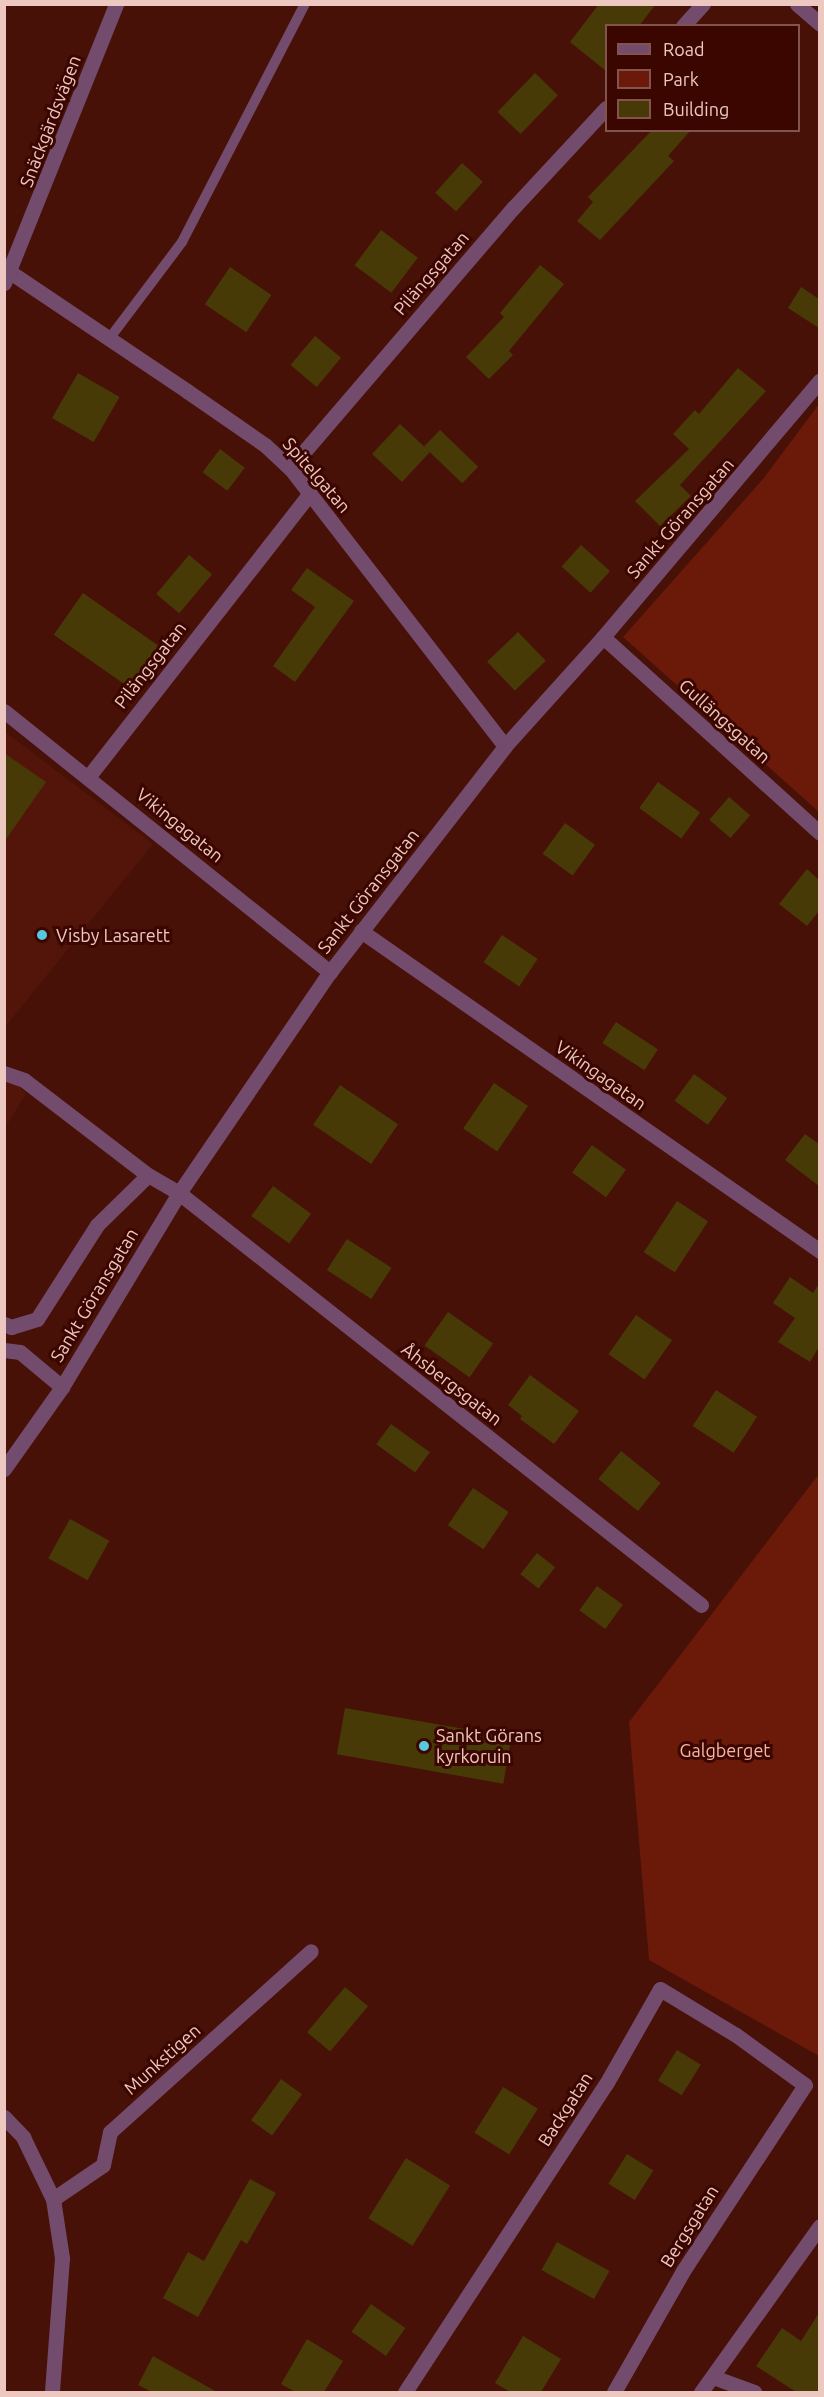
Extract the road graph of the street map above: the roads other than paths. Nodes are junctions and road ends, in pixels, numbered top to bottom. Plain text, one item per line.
1 (116, 4) edge
2 (305, 4) edge
3 (703, 4) edge
4 (797, 4) edge
5 (685, 24) edge
6 (819, 24) edge
7 (605, 109) edge
8 (7, 278) edge
9 (109, 339) junction
10 (819, 380) edge
11 (290, 468) junction
12 (309, 494) junction
13 (603, 637) junction
14 (4, 711) edge
15 (505, 746) junction
16 (89, 776) junction
17 (819, 833) edge
18 (361, 931) junction
19 (330, 972) junction
20 (4, 1073) edge
21 (147, 1175) junction
22 (179, 1193) junction
23 (819, 1251) edge
24 (4, 1324) edge
25 (4, 1350) edge
26 (62, 1388) junction
27 (4, 1469) edge
28 (701, 1605) dead end
29 (311, 1951) dead end
30 (805, 2085) joint
31 (4, 2117) edge
32 (53, 2199) junction
33 (819, 2226) edge
34 (713, 2377) junction
35 (52, 2392) edge
36 (405, 2392) edge
37 (614, 2392) edge
38 (701, 2392) edge
39 (754, 2392) edge

1 - 8 street, Snäckgärdsvägen
2 - 9 lane
3 - 5 street
4 - 6 street
7 - 11 street, Pilängsgatan
8 - 9 street, Spitelgatan
9 - 11 street, Spitelgatan
10 - 13 street, Sankt Göransgatan
11 - 12 street, Spitelgatan
12 - 15 street, Spitelgatan
12 - 16 street, Pilängsgatan
13 - 15 street, Sankt Göransgatan
13 - 17 street, Gullängsgatan
14 - 16 street, Vikingagatan
15 - 18 street, Sankt Göransgatan
16 - 19 street, Vikingagatan
18 - 19 street, Sankt Göransgatan
18 - 23 street, Vikingagatan
19 - 22 street, Sankt Göransgatan
20 - 21 street, Åhsbergsgatan
21 - 22 street, Åhsbergsgatan
21 - 24 street
22 - 26 street, Sankt Göransgatan
22 - 28 street, Åhsbergsgatan
25 - 26 street
26 - 27 street, Sankt Göransgatan
29 - 32 street, Munkstigen
30 - 36 street, Backgatan
30 - 37 street, Bergsgatan
31 - 32 street
32 - 35 street
33 - 34 street
34 - 38 street
34 - 39 street

